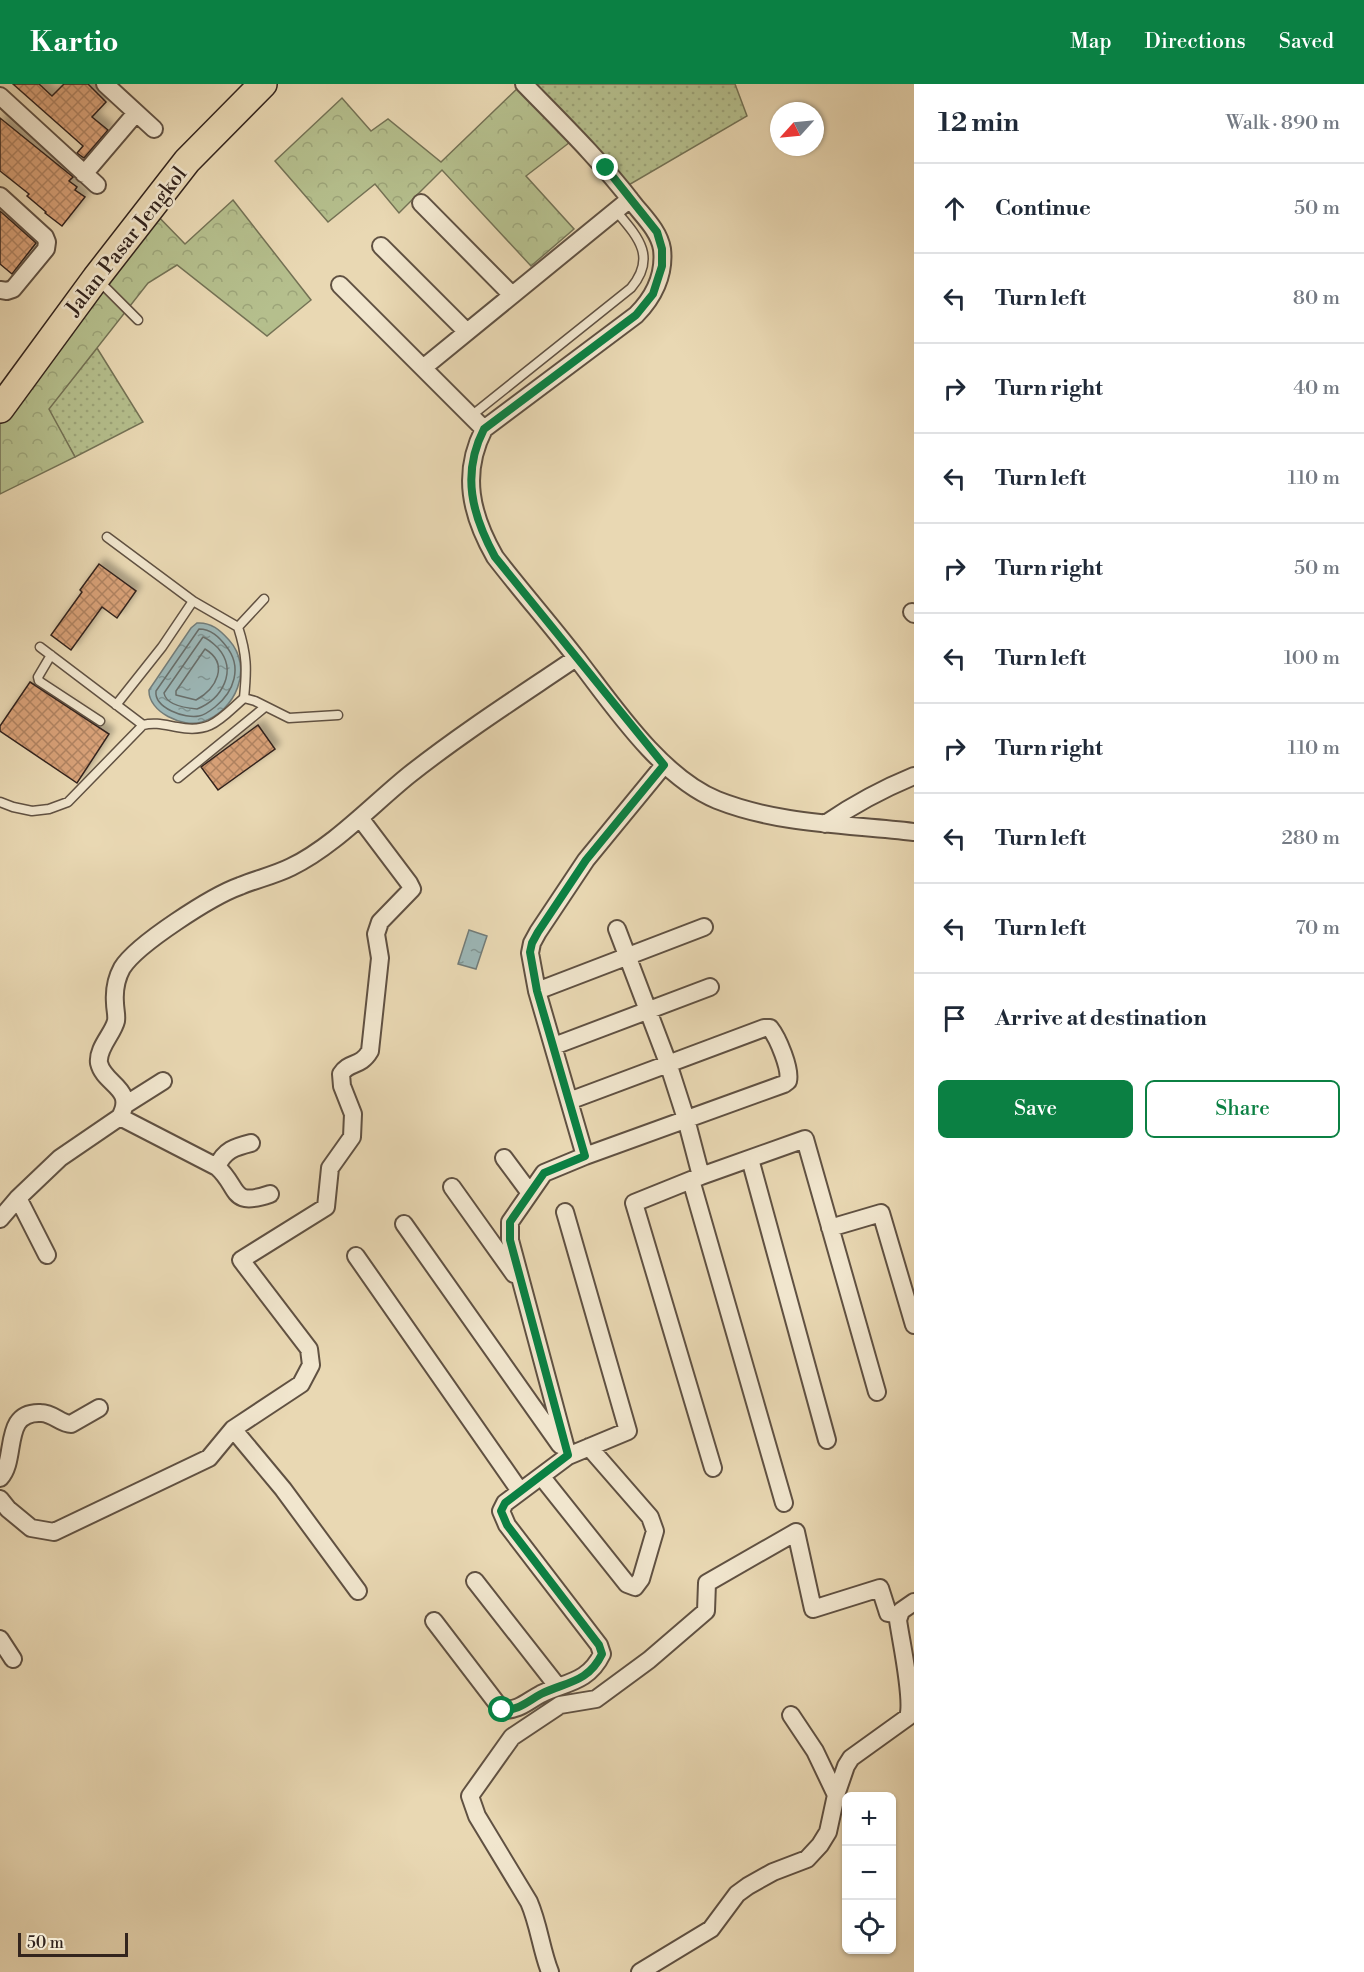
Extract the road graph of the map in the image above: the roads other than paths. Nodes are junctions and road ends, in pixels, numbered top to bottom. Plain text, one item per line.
1 (105, 84) edge
2 (524, 84) edge
3 (250, 88) edge
4 (0, 96) edge
5 (136, 113) junction
6 (154, 129) dead end
7 (84, 174) junction
8 (98, 185) dead end
9 (0, 196) edge
10 (630, 199) junction
11 (421, 203) dead end
12 (616, 211) junction
13 (381, 246) dead end
14 (96, 278) junction
15 (340, 285) dead end
16 (0, 290) edge
17 (512, 295) junction
18 (138, 320) dead end
19 (467, 332) junction
20 (423, 368) junction
21 (0, 409) edge
22 (471, 416) junction
23 (484, 429) junction
24 (107, 537) dead end
25 (264, 599) dead end
26 (193, 601) junction
27 (238, 627) junction
28 (40, 647) dead end
29 (51, 655) junction
30 (576, 658) junction
31 (244, 698) junction
32 (116, 705) junction
33 (265, 707) junction
34 (338, 715) dead end
35 (100, 721) dead end
36 (143, 725) junction
37 (664, 765) junction
38 (914, 776) edge
39 (178, 778) dead end
40 (0, 802) edge
41 (360, 818) junction
42 (825, 824) junction
43 (914, 832) edge
44 (704, 927) dead end
45 (617, 928) dead end
46 (628, 956) junction
47 (710, 987) dead end
48 (537, 991) junction
49 (649, 1011) junction
50 (554, 1046) junction
51 (668, 1063) junction
52 (163, 1081) dead end
53 (569, 1101) junction
54 (123, 1111) junction
55 (686, 1119) junction
56 (251, 1143) dead end
57 (585, 1156) junction
58 (504, 1158) dead end
59 (750, 1159) junction
60 (217, 1167) junction
61 (696, 1178) junction
62 (452, 1187) dead end
63 (530, 1193) junction
64 (270, 1194) dead end
65 (18, 1198) junction
66 (566, 1212) dead end
67 (0, 1219) edge
68 (404, 1224) dead end
69 (830, 1228) junction
70 (47, 1255) dead end
71 (356, 1256) dead end
72 (522, 1284) junction
73 (914, 1325) edge
74 (877, 1392) dead end
75 (99, 1408) dead end
76 (233, 1429) junction
77 (827, 1440) dead end
78 (589, 1447) junction
79 (568, 1455) junction
80 (713, 1468) dead end
81 (541, 1476) junction
82 (0, 1478) edge
83 (520, 1491) junction
84 (0, 1499) edge
85 (784, 1503) dead end
86 (475, 1581) dead end
87 (358, 1591) dead end
88 (914, 1602) edge
89 (899, 1615) junction
90 (435, 1621) dead end
91 (0, 1639) edge
92 (13, 1659) dead end
93 (558, 1687) junction
94 (791, 1715) dead end
95 (836, 1795) junction
96 (550, 1972) edge
97 (640, 1972) edge

1 - 5 street
2 - 10 street
3 - 14 main road, Jalan Pasar Jengkol
4 - 7 street
5 - 6 street
5 - 7 street
7 - 8 street
9 - 16 street
10 - 12 street
10 - 23 street
11 - 17 street
12 - 17 street
12 - 22 lane
13 - 19 street
14 - 18 lane
14 - 21 main road, Jalan Pasar Jengkol
15 - 20 street
17 - 19 street
19 - 20 street
20 - 22 street
22 - 23 street
23 - 30 street
24 - 26 lane
25 - 27 lane
26 - 27 lane
26 - 32 lane
27 - 31 lane
28 - 29 lane
29 - 32 lane
29 - 35 lane
30 - 37 street
30 - 41 street
31 - 33 lane
31 - 36 lane
32 - 36 lane
33 - 34 lane
33 - 39 lane
36 - 40 lane
37 - 42 street
37 - 48 street
38 - 42 street
41 - 54 street
41 - 76 street
42 - 43 street
44 - 46 street
45 - 46 street
46 - 48 street
46 - 49 street
47 - 49 street
48 - 50 street
49 - 50 street
49 - 51 street
50 - 53 street
51 - 53 street
51 - 55 street
51 - 55 street
52 - 54 street
53 - 57 street
54 - 60 street
54 - 65 street
55 - 57 street
55 - 61 street
56 - 60 street
57 - 63 street
58 - 63 street
59 - 61 street
59 - 69 street
59 - 77 street
60 - 64 street
61 - 80 street
61 - 85 street
62 - 72 street
63 - 72 street
65 - 67 street
65 - 70 street
66 - 78 street
68 - 79 street
69 - 73 street
69 - 74 street
71 - 83 street
72 - 79 street
75 - 82 street
76 - 84 street
76 - 87 street
78 - 79 street
78 - 81 street
79 - 81 street
81 - 83 street
83 - 93 street
86 - 93 street
88 - 89 street
89 - 95 street
89 - 96 street
90 - 93 street
91 - 92 street
94 - 95 street
95 - 97 street

